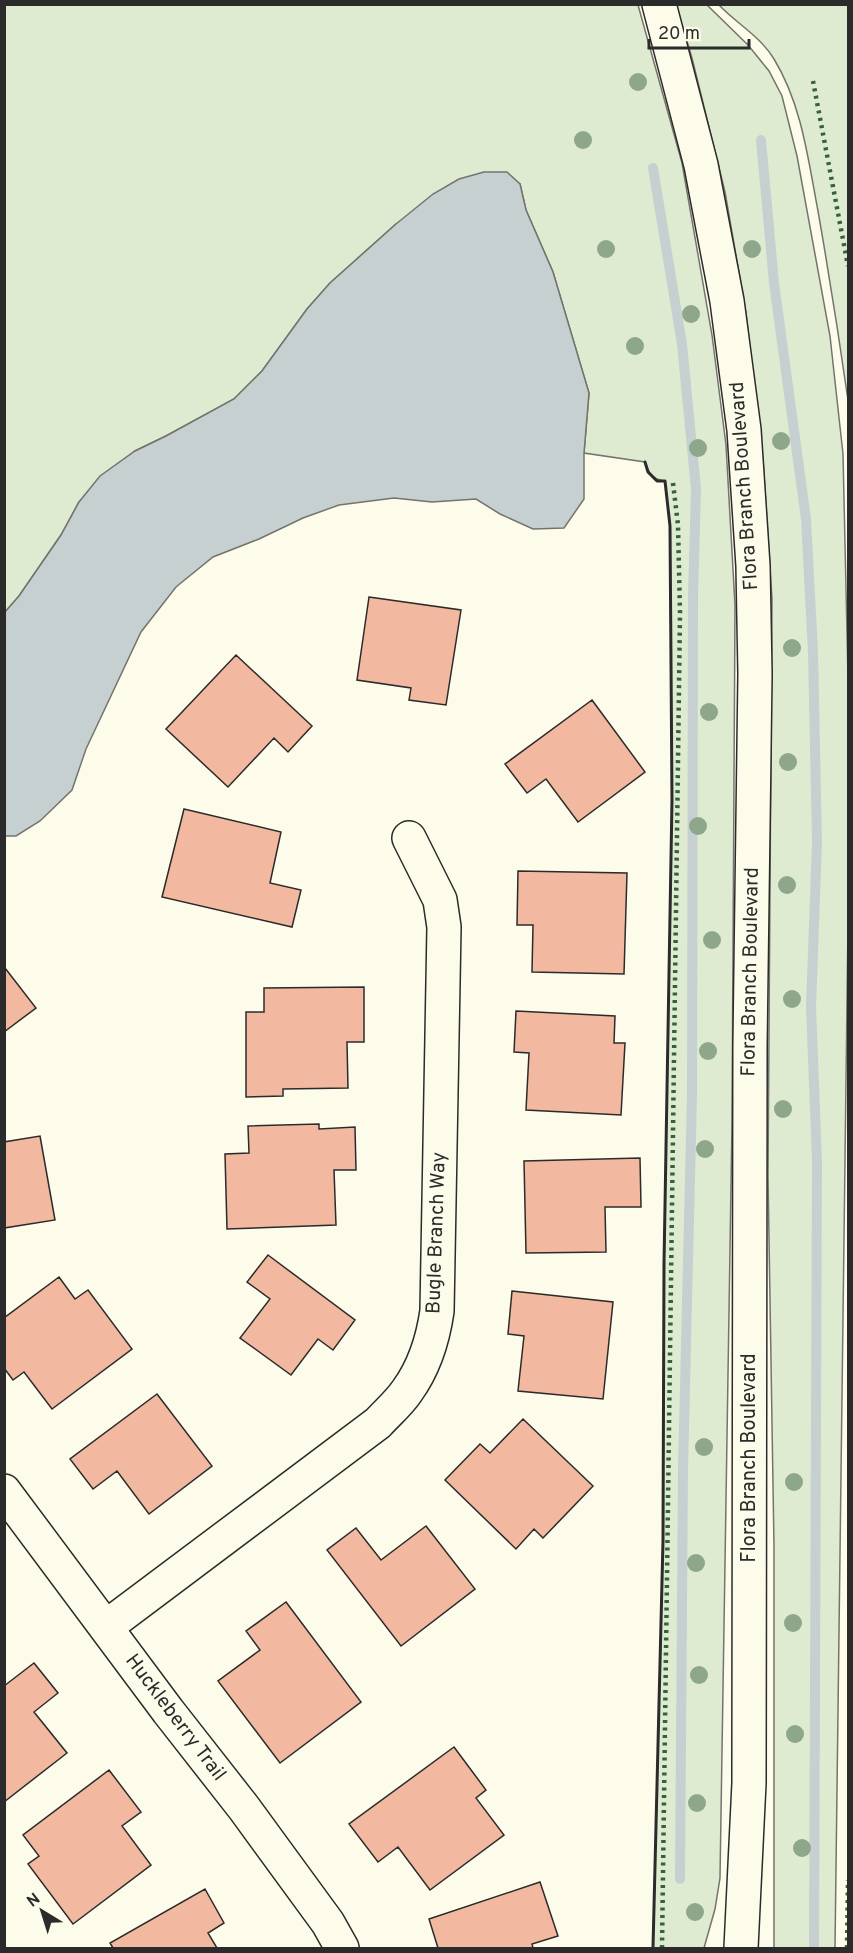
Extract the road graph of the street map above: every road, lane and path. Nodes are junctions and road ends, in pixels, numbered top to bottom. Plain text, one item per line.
1 (659, 4) edge
2 (409, 838) dead end
3 (4, 1491) edge
4 (106, 1627) junction
5 (342, 1948) edge
6 (741, 1948) edge

1 - 6 street, Flora Branch Boulevard
2 - 4 street, Bugle Branch Way
3 - 4 street, Huckleberry Trail
4 - 5 street, Huckleberry Trail

